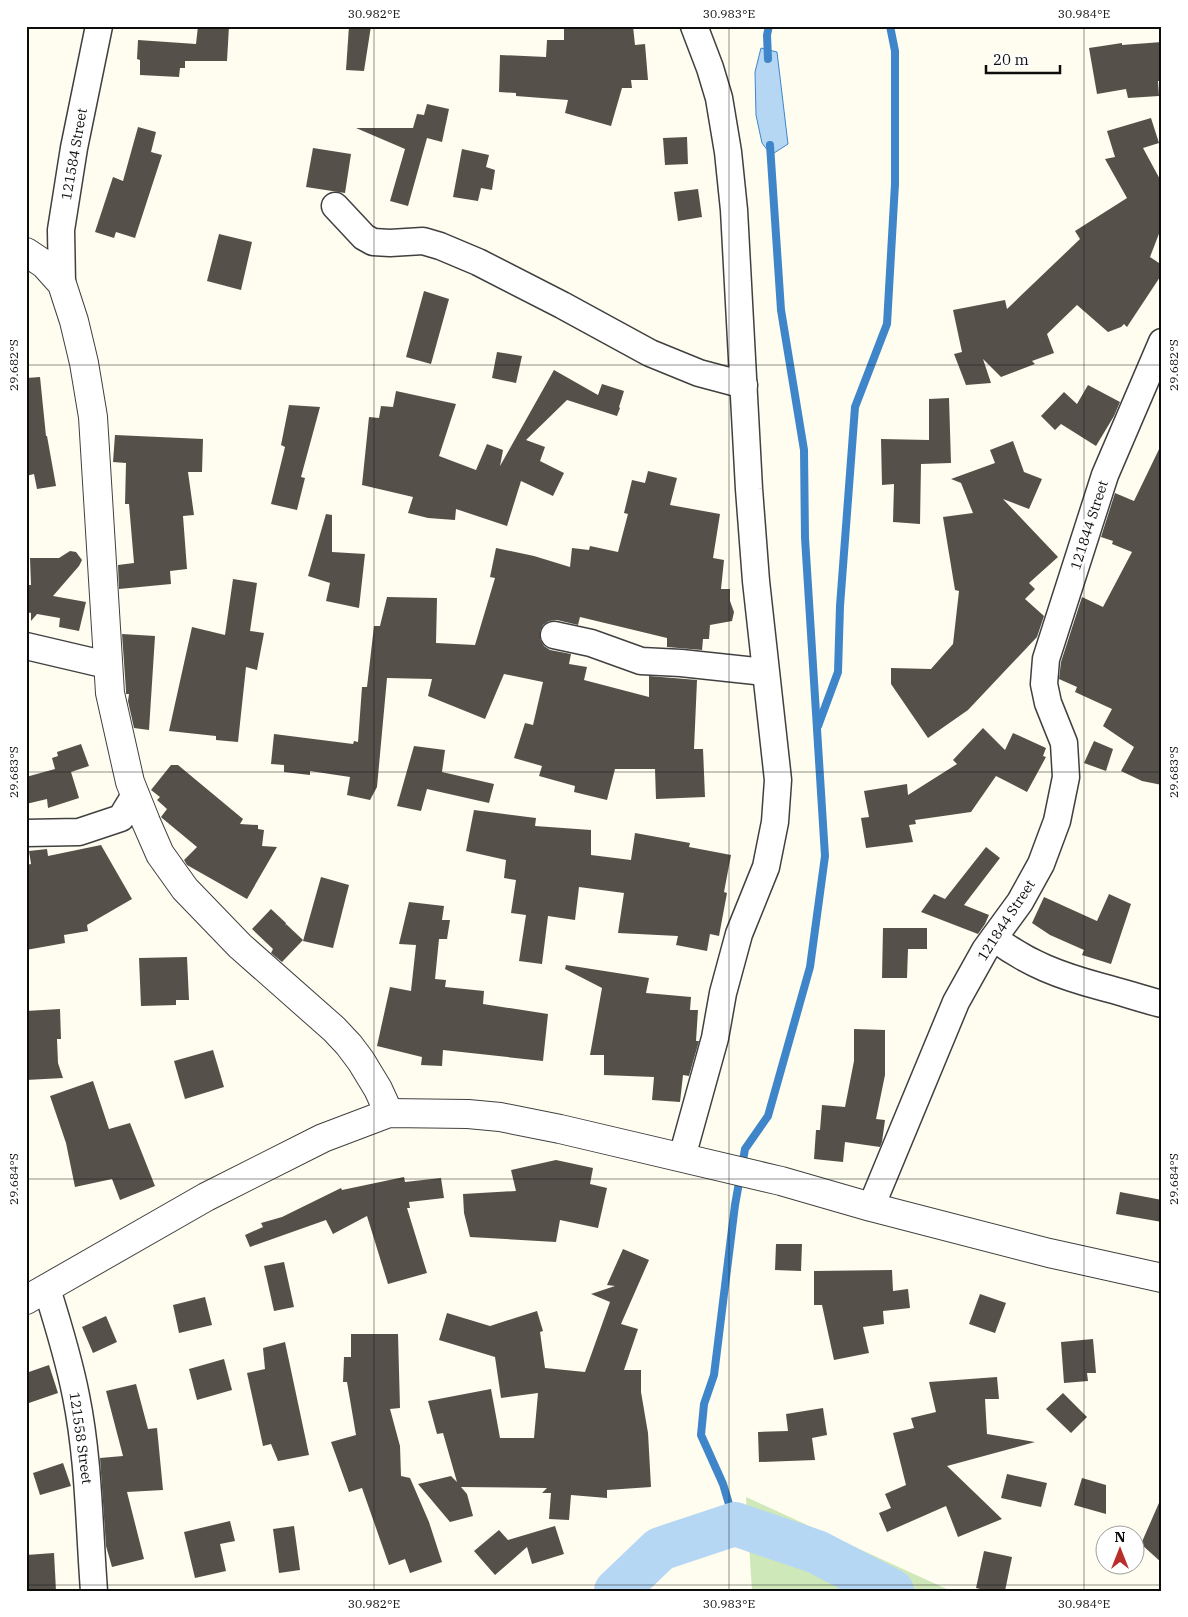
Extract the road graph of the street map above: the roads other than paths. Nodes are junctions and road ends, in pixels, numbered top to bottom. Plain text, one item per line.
1 (99, 26) edge
2 (694, 26) edge
3 (335, 206) dead end
4 (26, 252) edge
5 (62, 284) junction
6 (1162, 342) edge
7 (744, 385) junction
8 (554, 635) dead end
9 (26, 646) edge
10 (107, 665) junction
11 (765, 672) junction
12 (135, 795) junction
13 (26, 833) edge
14 (994, 938) junction
15 (1162, 1004) edge
16 (389, 1114) junction
17 (693, 1160) junction
18 (871, 1207) junction
19 (1162, 1278) edge
20 (36, 1294) edge
21 (94, 1591) edge

1 - 5 street, 121584 Street
2 - 7 street
3 - 7 street
4 - 5 street
5 - 10 street
6 - 14 street, 121844 Street
7 - 11 street
8 - 11 street
9 - 10 street
10 - 12 street
11 - 17 street
12 - 13 street
12 - 16 street
14 - 15 street
14 - 18 street, 121844 Street
16 - 17 street
16 - 20 street
17 - 18 street
18 - 19 street
20 - 21 street, 121558 Street

